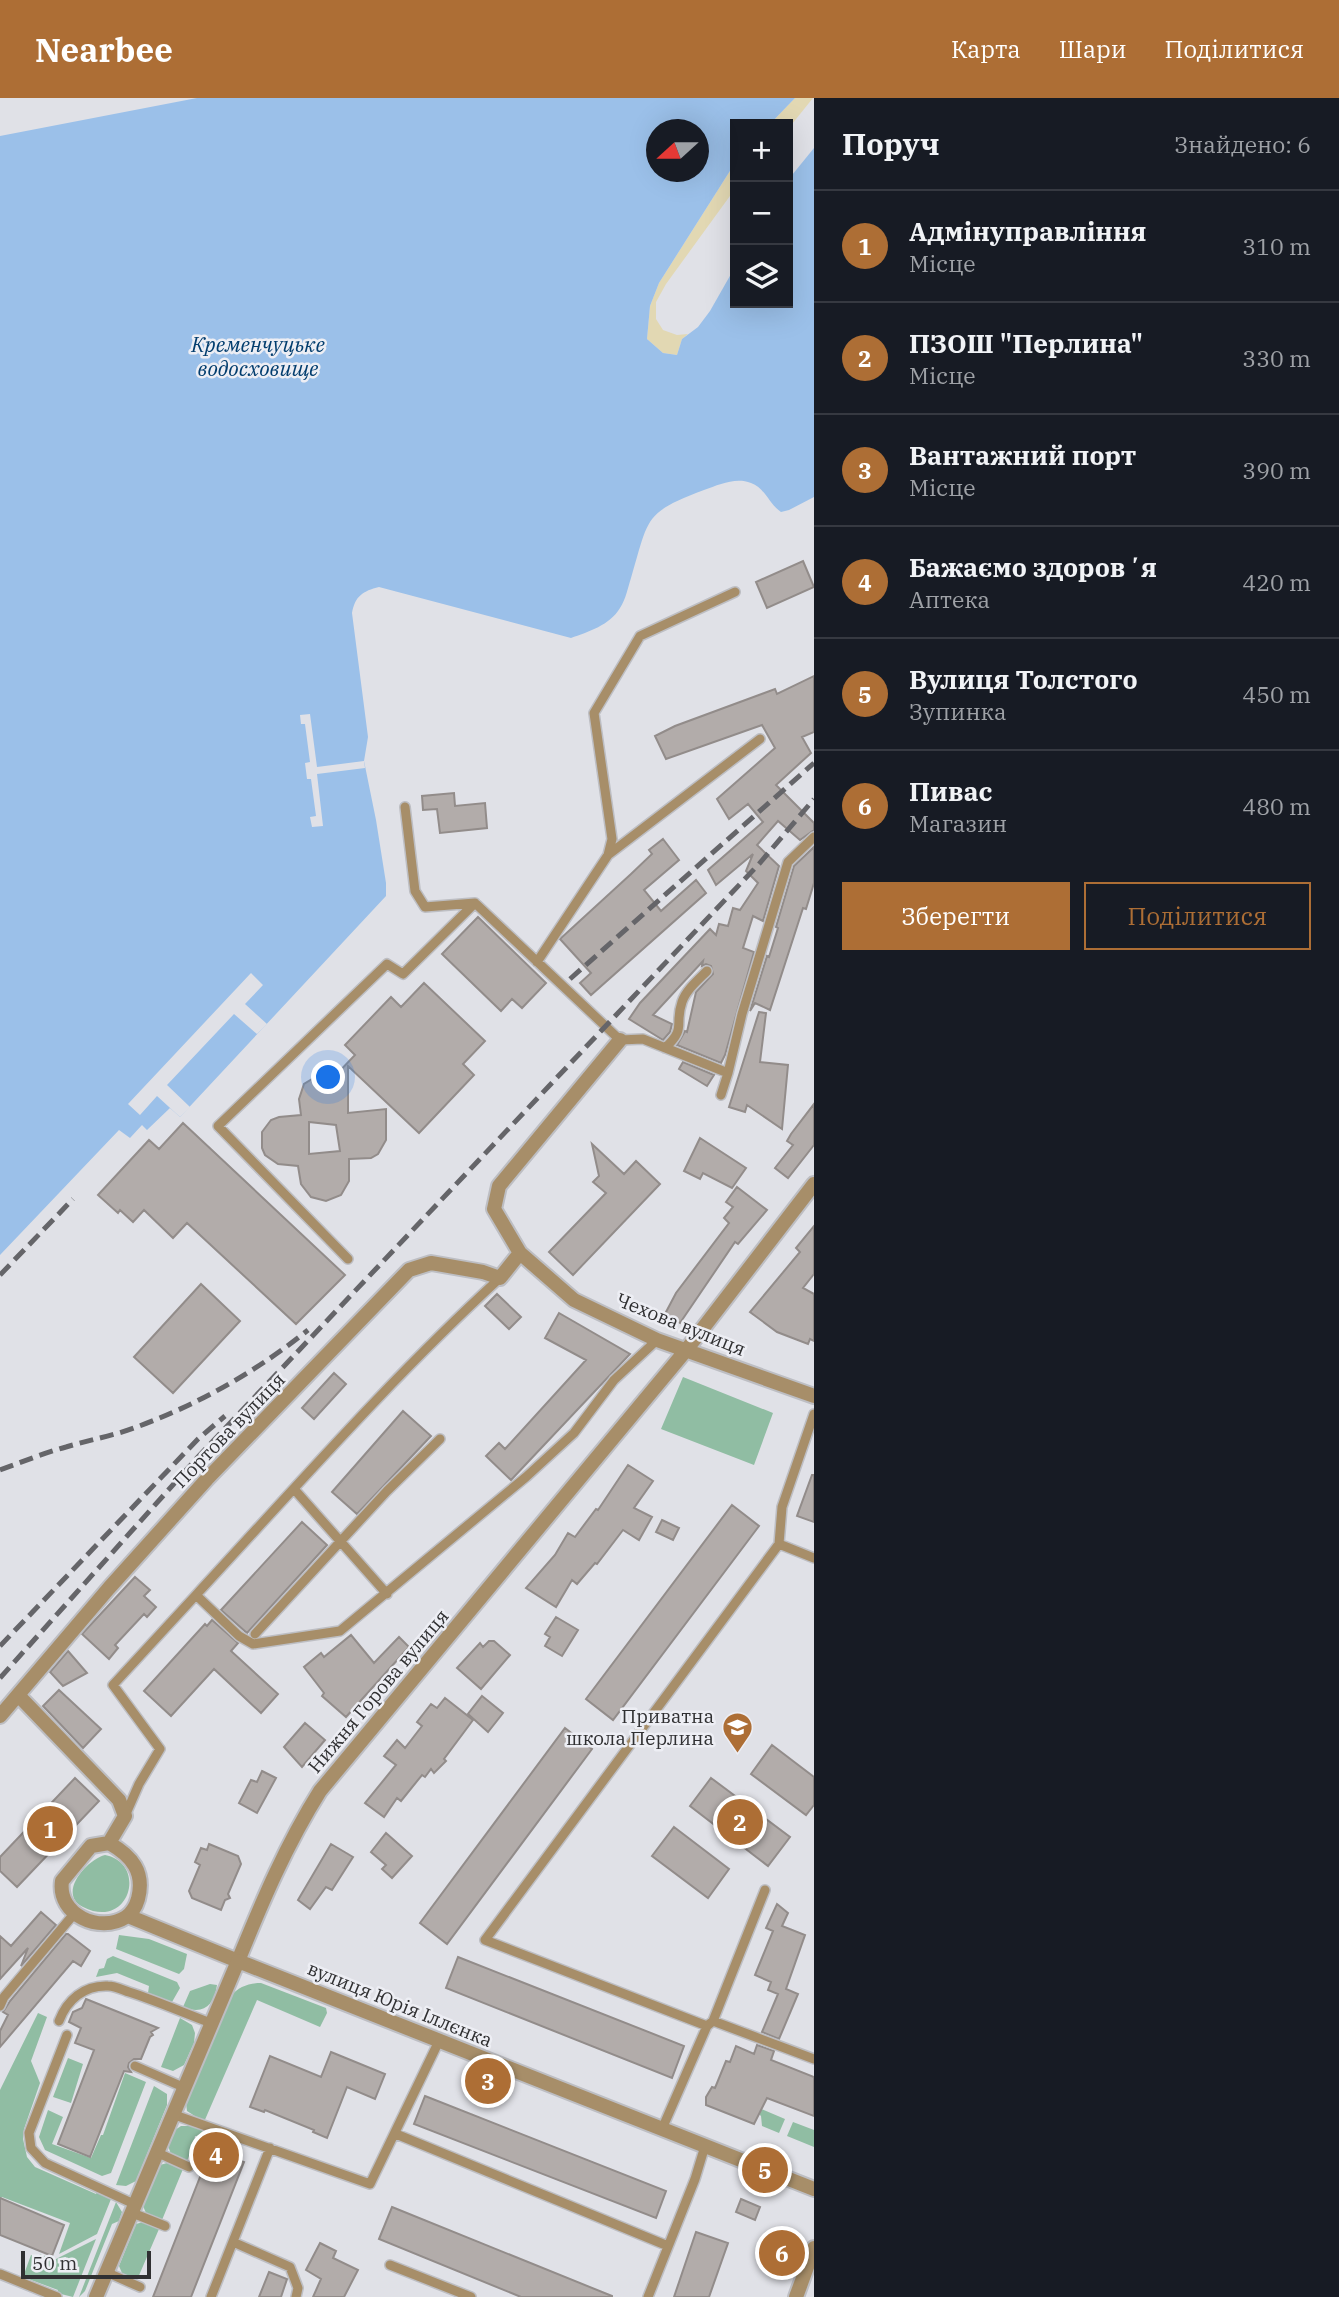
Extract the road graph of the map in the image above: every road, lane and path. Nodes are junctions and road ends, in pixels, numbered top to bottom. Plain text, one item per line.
1 (735, 592) dead end
2 (760, 739) dead end
3 (405, 807) dead end
4 (814, 837) edge
5 (608, 855) junction
6 (475, 903) junction
7 (537, 962) junction
8 (706, 971) dead end
9 (620, 1040) junction
10 (665, 1048) junction
11 (728, 1073) junction
12 (721, 1095) dead end
13 (814, 1184) edge
14 (520, 1252) junction
15 (348, 1259) dead end
16 (500, 1278) junction
17 (657, 1340) junction
18 (687, 1349) junction
19 (814, 1396) edge
20 (814, 1414) edge
21 (440, 1439) dead end
22 (294, 1489) junction
23 (341, 1540) junction
24 (779, 1545) junction
25 (814, 1558) edge
26 (387, 1594) junction
27 (197, 1595) junction
28 (255, 1634) dead end
29 (19, 1696) junction
30 (0, 1716) edge
31 (125, 1816) junction
32 (109, 1843) junction
33 (765, 1890) dead end
34 (74, 1914) junction
35 (128, 1916) junction
36 (238, 1961) junction
37 (0, 2006) edge
38 (59, 2021) dead end
39 (211, 2023) junction
40 (710, 2023) junction
41 (67, 2035) dead end
42 (439, 2041) junction
43 (814, 2059) edge
44 (135, 2066) dead end
45 (183, 2087) junction
46 (172, 2114) junction
47 (662, 2129) junction
48 (396, 2134) junction
49 (705, 2146) junction
50 (270, 2148) junction
51 (156, 2152) junction
52 (189, 2167) dead end
53 (814, 2189) edge
54 (132, 2208) junction
55 (164, 2226) dead end
56 (233, 2242) junction
57 (668, 2246) junction
58 (814, 2248) edge
59 (390, 2264) dead end
60 (106, 2272) junction
61 (0, 2274) edge
62 (140, 2287) dead end
63 (57, 2297) edge
64 (96, 2297) edge
65 (211, 2297) edge
66 (296, 2297) edge
67 (471, 2297) edge
68 (648, 2297) edge
69 (796, 2297) edge

1 - 5 lane
2 - 5 lane
3 - 6 lane
4 - 11 lane
5 - 7 lane
6 - 7 lane
6 - 15 lane
7 - 9 lane
8 - 10 lane
9 - 10 lane
9 - 14 street, Чехова вулиця
10 - 11 lane
11 - 12 lane
13 - 18 street, Нижня Горова вулиця
14 - 16 street
14 - 17 street, Чехова вулиця
16 - 22 lane
16 - 29 street, Портова вулиця
17 - 18 street, Чехова вулиця
17 - 26 lane
18 - 19 street, Чехова вулиця
18 - 36 street, Нижня Горова вулиця
20 - 24 lane
21 - 23 lane
22 - 23 lane
22 - 27 lane
23 - 26 lane
23 - 28 lane
24 - 25 lane
24 - 40 lane
26 - 27 lane
27 - 31 lane
29 - 30 street, Портова вулиця
29 - 31 street
31 - 32 street
32 - 34 street
32 - 35 street
33 - 40 lane
34 - 35 street, вулиця Юрія Іллєнка
34 - 37 lane
35 - 36 street, вулиця Юрія Іллєнка
36 - 39 street, Нижня Горова вулиця
36 - 42 street, вулиця Юрія Іллєнка
38 - 39 lane
39 - 45 street, Нижня Горова вулиця
40 - 43 lane
40 - 47 lane
41 - 54 lane
42 - 47 street, вулиця Юрія Іллєнка
42 - 48 lane
44 - 45 lane
45 - 46 street, Нижня Горова вулиця
46 - 50 lane
46 - 51 street, Нижня Горова вулиця
47 - 49 street, вулиця Юрія Іллєнка
48 - 50 lane
48 - 57 lane
49 - 53 street, вулиця Юрія Іллєнка
49 - 57 lane
50 - 56 lane
51 - 52 lane
51 - 54 street, Нижня Горова вулиця
54 - 55 lane
54 - 60 street, Нижня Горова вулиця
56 - 65 lane
56 - 66 lane
57 - 68 lane
58 - 69 street
59 - 67 lane
60 - 62 lane
60 - 64 street, Нижня Горова вулиця
61 - 63 lane

